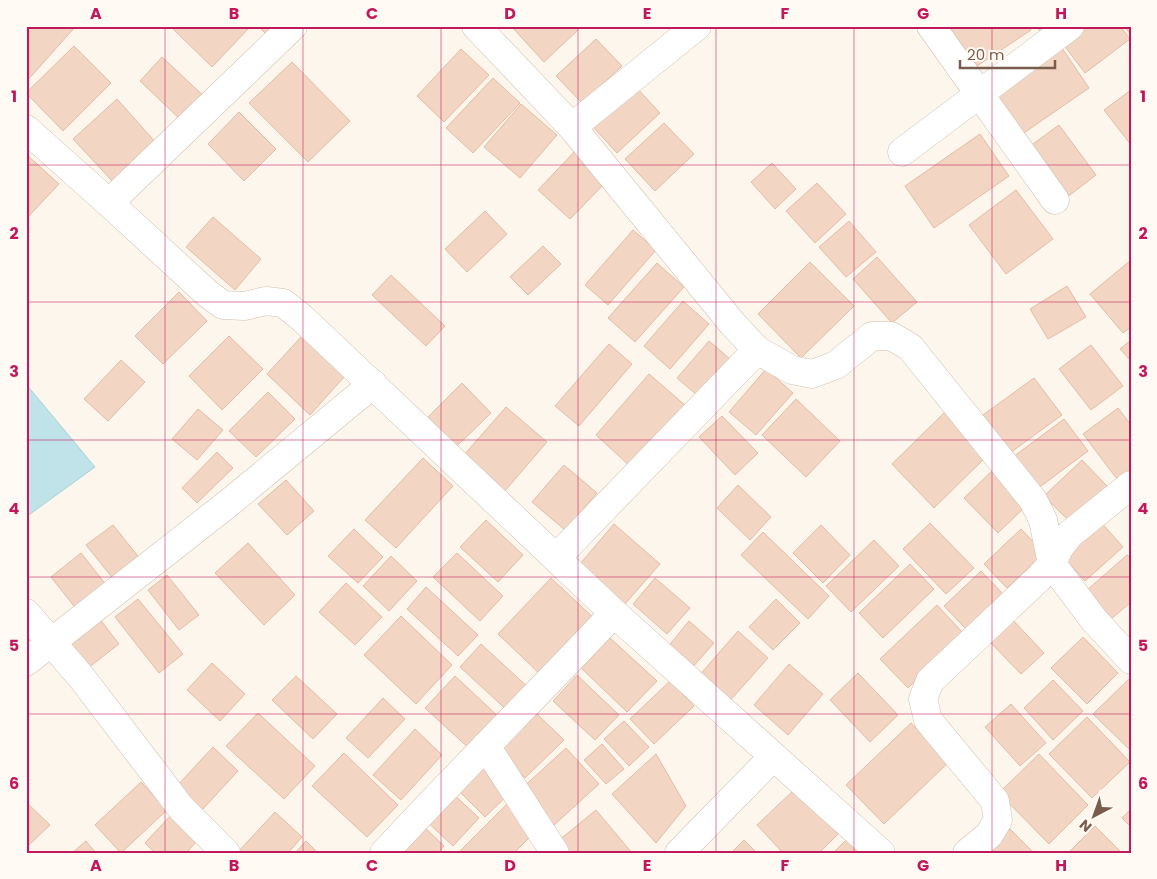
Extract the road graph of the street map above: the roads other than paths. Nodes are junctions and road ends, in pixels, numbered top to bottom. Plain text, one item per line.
1 (293, 26) edge
2 (476, 26) edge
3 (697, 26) edge
4 (931, 26) edge
5 (1070, 26) edge
6 (979, 94) junction
7 (572, 126) junction
8 (26, 129) edge
9 (902, 152) dead end
10 (1055, 200) dead end
11 (109, 202) junction
12 (757, 350) junction
13 (373, 384) junction
14 (1131, 485) edge
15 (556, 558) junction
16 (1052, 564) junction
17 (26, 613) edge
18 (614, 613) junction
19 (50, 642) junction
20 (1131, 660) edge
21 (26, 662) edge
22 (486, 746) junction
23 (773, 757) junction
24 (226, 853) edge
25 (384, 853) edge
26 (554, 853) edge
27 (679, 853) edge
28 (881, 853) edge
29 (967, 853) edge

1 - 11 street
2 - 7 street
3 - 7 street
4 - 6 street
5 - 6 street
6 - 9 street
6 - 10 street
7 - 12 street
8 - 11 street
11 - 13 street
12 - 15 street
12 - 16 street
13 - 15 street
13 - 19 street
14 - 16 street
15 - 18 street
16 - 20 street
16 - 29 street
17 - 19 street
18 - 22 street
18 - 23 street
19 - 21 street
19 - 24 street
22 - 25 street
22 - 26 street
23 - 27 street
23 - 28 street

